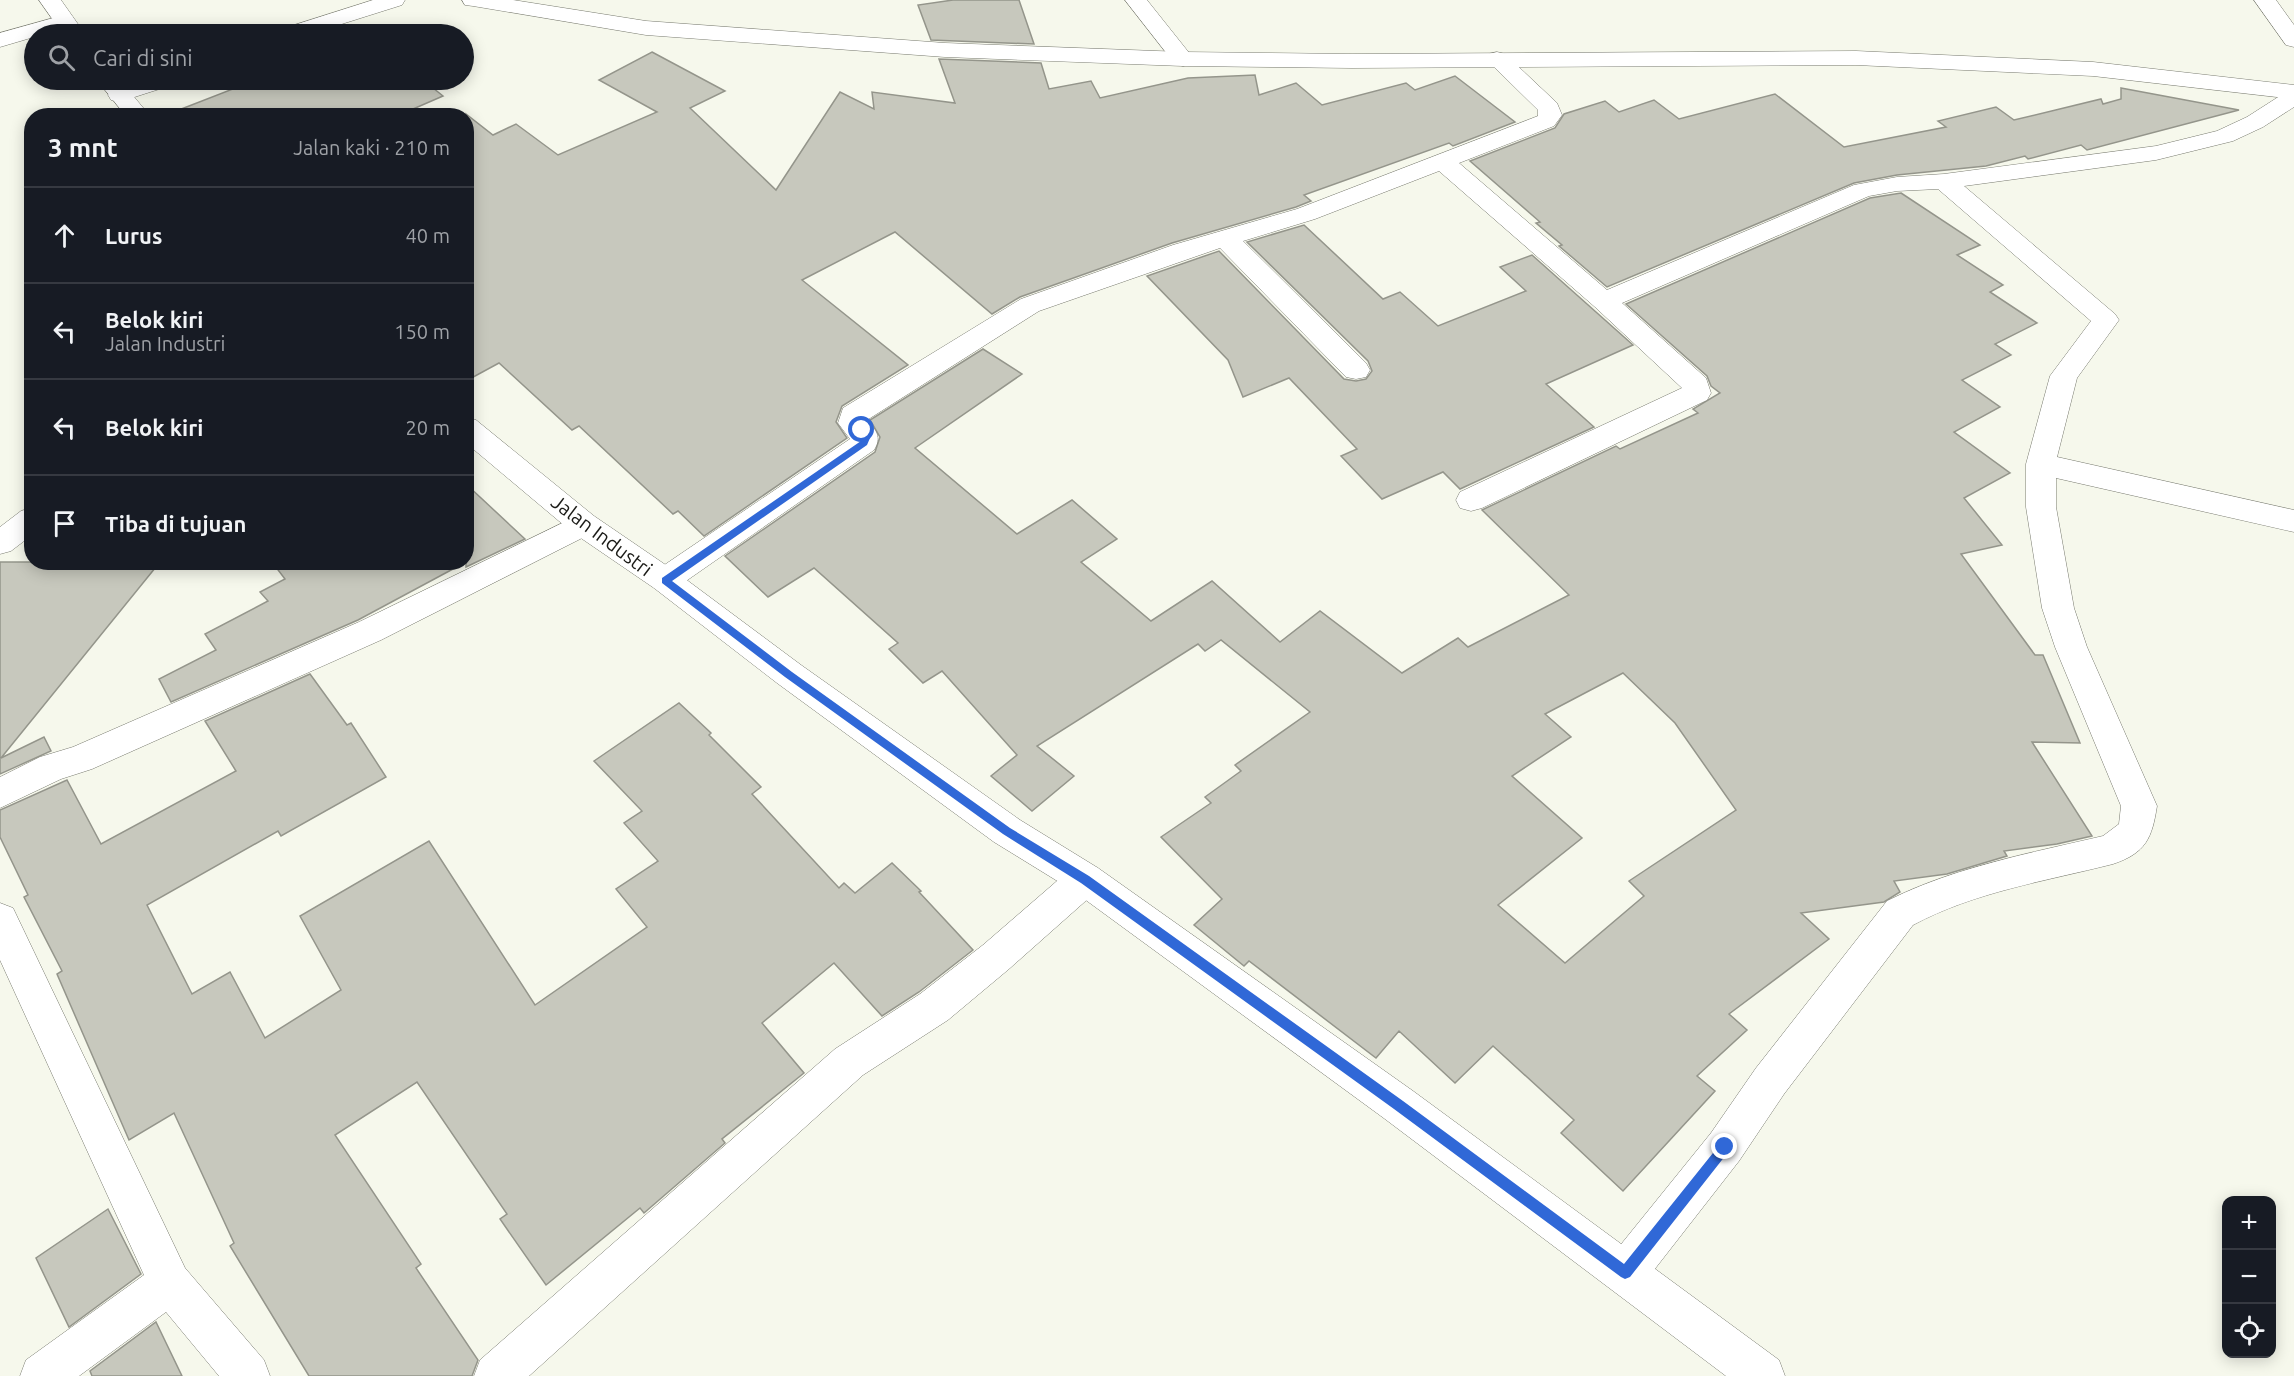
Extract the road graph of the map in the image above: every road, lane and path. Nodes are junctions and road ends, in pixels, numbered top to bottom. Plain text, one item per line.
1 (50, 0) edge
2 (394, 0) edge
3 (473, 0) edge
4 (1136, 0) edge
5 (2265, 0) edge
6 (66, 24) edge
7 (321, 24) edge
8 (24, 36) edge
9 (0, 40) edge
10 (2294, 40) edge
11 (1184, 59) junction
12 (1497, 59) junction
13 (116, 90) edge
14 (2294, 92) edge
15 (2294, 97) edge
16 (132, 108) edge
17 (1443, 162) junction
18 (1944, 181) junction
19 (1226, 238) junction
20 (1604, 301) junction
21 (1356, 370) dead end
22 (474, 434) edge
23 (2041, 464) junction
24 (1472, 500) dead end
25 (2294, 521) edge
26 (583, 524) junction
27 (24, 525) edge
28 (0, 543) edge
29 (665, 580) junction
30 (0, 793) edge
31 (1085, 879) junction
32 (0, 920) edge
33 (1625, 1273) junction
34 (170, 1283) junction
35 (42, 1376) edge
36 (248, 1376) edge
37 (496, 1376) edge
38 (1763, 1376) edge

1 - 6 street
2 - 7 street
3 - 11 street
4 - 11 street
5 - 10 street
8 - 9 street
11 - 12 street
12 - 14 street
12 - 17 street
13 - 16 street
15 - 18 street
17 - 19 street
17 - 20 street
18 - 20 street
18 - 23 street
19 - 21 street
19 - 29 street
20 - 24 street
22 - 26 street, Jalan Industri
23 - 25 street
23 - 33 street
26 - 29 street, Jalan Industri
26 - 30 street
27 - 28 street
29 - 31 street, Jalan Industri
31 - 33 street, Jalan Industri
31 - 37 street
32 - 34 street
33 - 38 street, Jalan Industri
34 - 35 street
34 - 36 street

